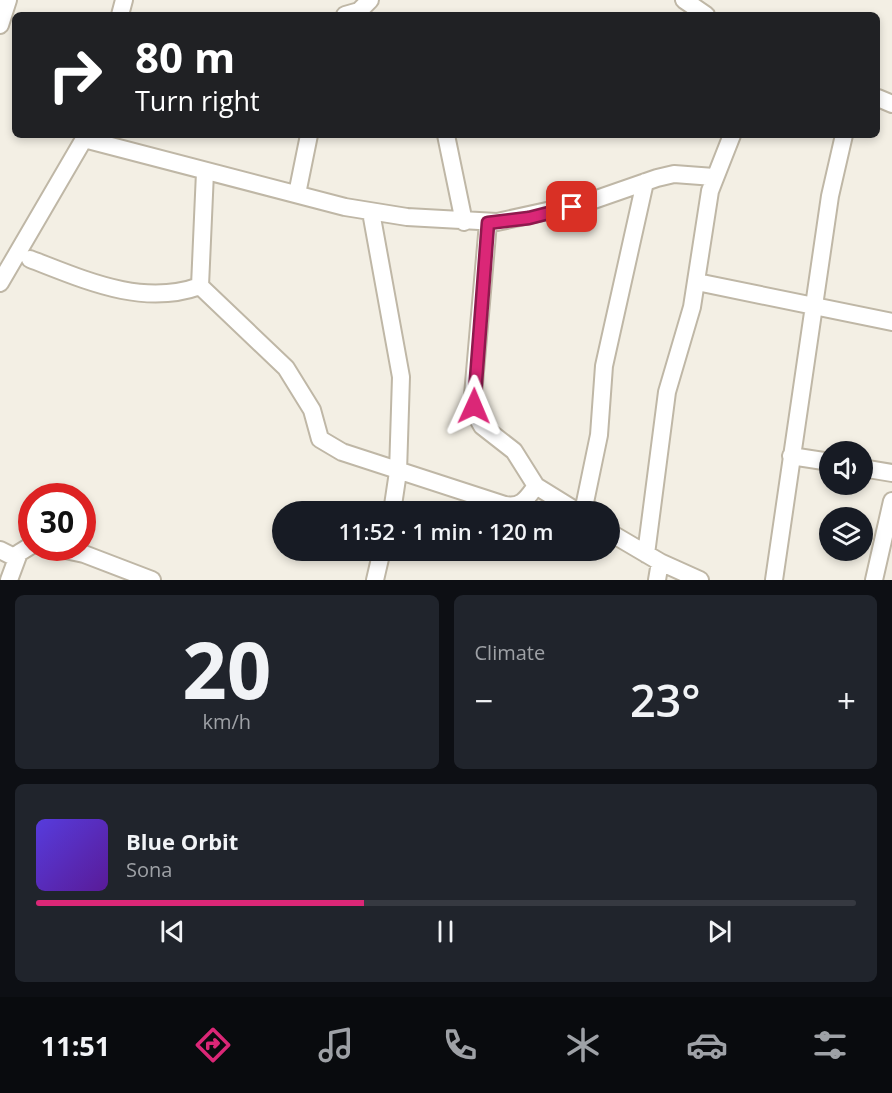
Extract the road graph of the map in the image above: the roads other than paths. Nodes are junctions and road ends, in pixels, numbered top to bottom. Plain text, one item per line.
1 (8, 0) edge
2 (370, 0) edge
3 (686, 1) edge
4 (356, 12) edge
5 (702, 12) edge
6 (0, 25) edge
7 (83, 138) edge
8 (87, 138) edge
9 (308, 138) edge
10 (447, 138) edge
11 (731, 138) edge
12 (843, 138) edge
13 (205, 172) junction
14 (714, 177) junction
15 (645, 182) junction
16 (297, 194) junction
17 (371, 212) junction
18 (464, 222) junction
19 (488, 223) junction
20 (30, 259) dead end
21 (697, 282) junction
22 (0, 283) edge
23 (200, 286) junction
24 (814, 304) junction
25 (892, 322) edge
26 (791, 456) junction
27 (819, 460) edge
28 (873, 469) edge
29 (398, 472) junction
30 (892, 472) edge
31 (536, 486) junction
32 (394, 501) edge
33 (560, 501) edge
34 (585, 501) edge
35 (892, 501) edge
36 (620, 538) edge
37 (0, 550) edge
38 (16, 558) joint
39 (653, 558) junction
40 (96, 559) edge
41 (379, 561) edge
42 (9, 580) edge
43 (152, 580) edge
44 (375, 580) edge
45 (657, 580) edge
46 (700, 580) edge
47 (774, 580) edge
48 (874, 580) edge

1 - 6 street
2 - 4 street
3 - 5 street
7 - 22 street
8 - 13 street
9 - 16 street
10 - 18 street
11 - 14 street
12 - 24 street
13 - 16 street
13 - 23 street
14 - 15 street
14 - 21 street
15 - 19 street
15 - 34 street
16 - 17 street
17 - 18 street
17 - 29 street
18 - 19 street
19 - 31 street
20 - 23 street
21 - 24 street
21 - 39 street
23 - 29 street
24 - 25 street
24 - 26 street
26 - 27 street
26 - 47 street
28 - 30 street
29 - 31 street
29 - 32 street
31 - 33 street
35 - 48 street
36 - 39 street
37 - 38 street
38 - 42 street
39 - 45 street
39 - 46 street
40 - 43 street
41 - 44 street

